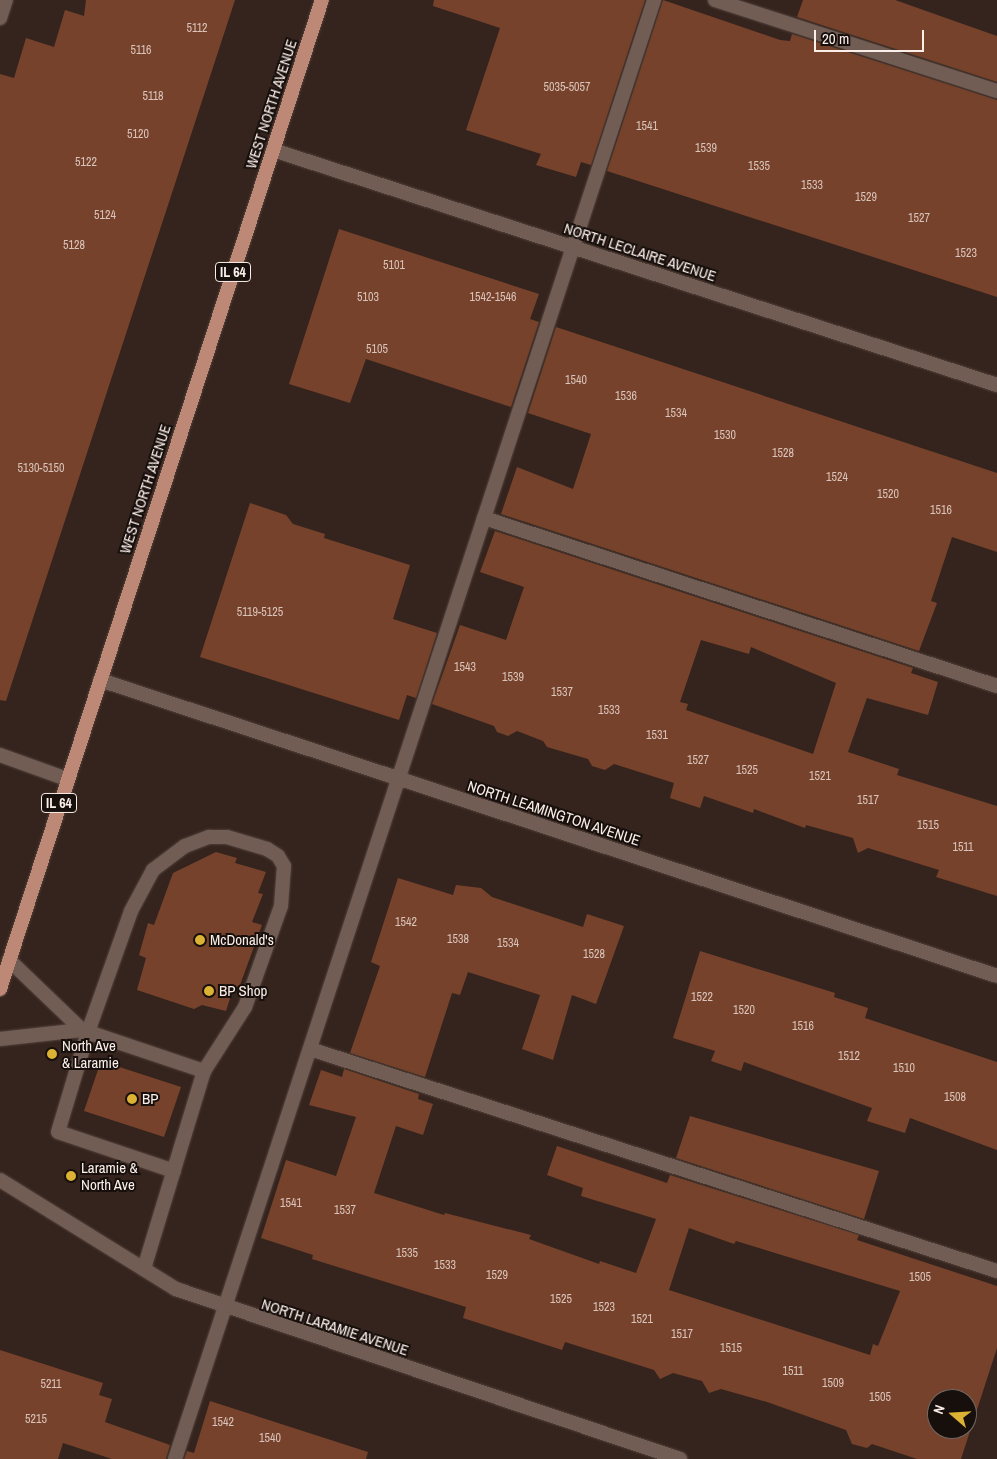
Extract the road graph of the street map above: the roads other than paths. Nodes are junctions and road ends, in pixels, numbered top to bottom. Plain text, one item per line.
1 (6, 0) edge
2 (322, 0) edge
3 (654, 0) edge
4 (715, 0) edge
5 (0, 18) edge
6 (997, 91) edge
7 (273, 150) junction
8 (573, 247) junction
9 (997, 385) edge
10 (484, 518) junction
11 (100, 680) junction
12 (997, 686) edge
13 (0, 755) edge
14 (67, 778) junction
15 (398, 778) junction
16 (9, 960) junction
17 (997, 976) edge
18 (0, 989) edge
19 (85, 1031) junction
20 (0, 1039) edge
21 (310, 1048) junction
22 (204, 1071) junction
23 (174, 1171) junction
24 (0, 1180) edge
25 (144, 1269) junction
26 (997, 1271) edge
27 (225, 1307) junction
28 (175, 1459) edge
29 (680, 1459) edge

1 - 5 street
2 - 7 main road, WEST NORTH AVENUE / IL 64
3 - 8 street
4 - 6 street
7 - 8 street, NORTH LECLAIRE AVENUE
7 - 11 main road, WEST NORTH AVENUE / IL 64
8 - 9 street, NORTH LECLAIRE AVENUE
8 - 10 street
10 - 12 street
10 - 15 street
11 - 14 main road, WEST NORTH AVENUE / IL 64
11 - 15 street, NORTH LEAMINGTON AVENUE
13 - 14 street
14 - 16 main road, WEST NORTH AVENUE / IL 64
15 - 17 street, NORTH LEAMINGTON AVENUE
15 - 21 street
16 - 18 main road, WEST NORTH AVENUE / IL 64
16 - 19 street
19 - 20 street
19 - 22 street
19 - 22 street
19 - 23 street
21 - 26 street
21 - 27 street
22 - 23 street
23 - 25 street
24 - 25 street, NORTH LARAMIE AVENUE
25 - 27 street, NORTH LARAMIE AVENUE
27 - 28 street
27 - 29 street, NORTH LARAMIE AVENUE

